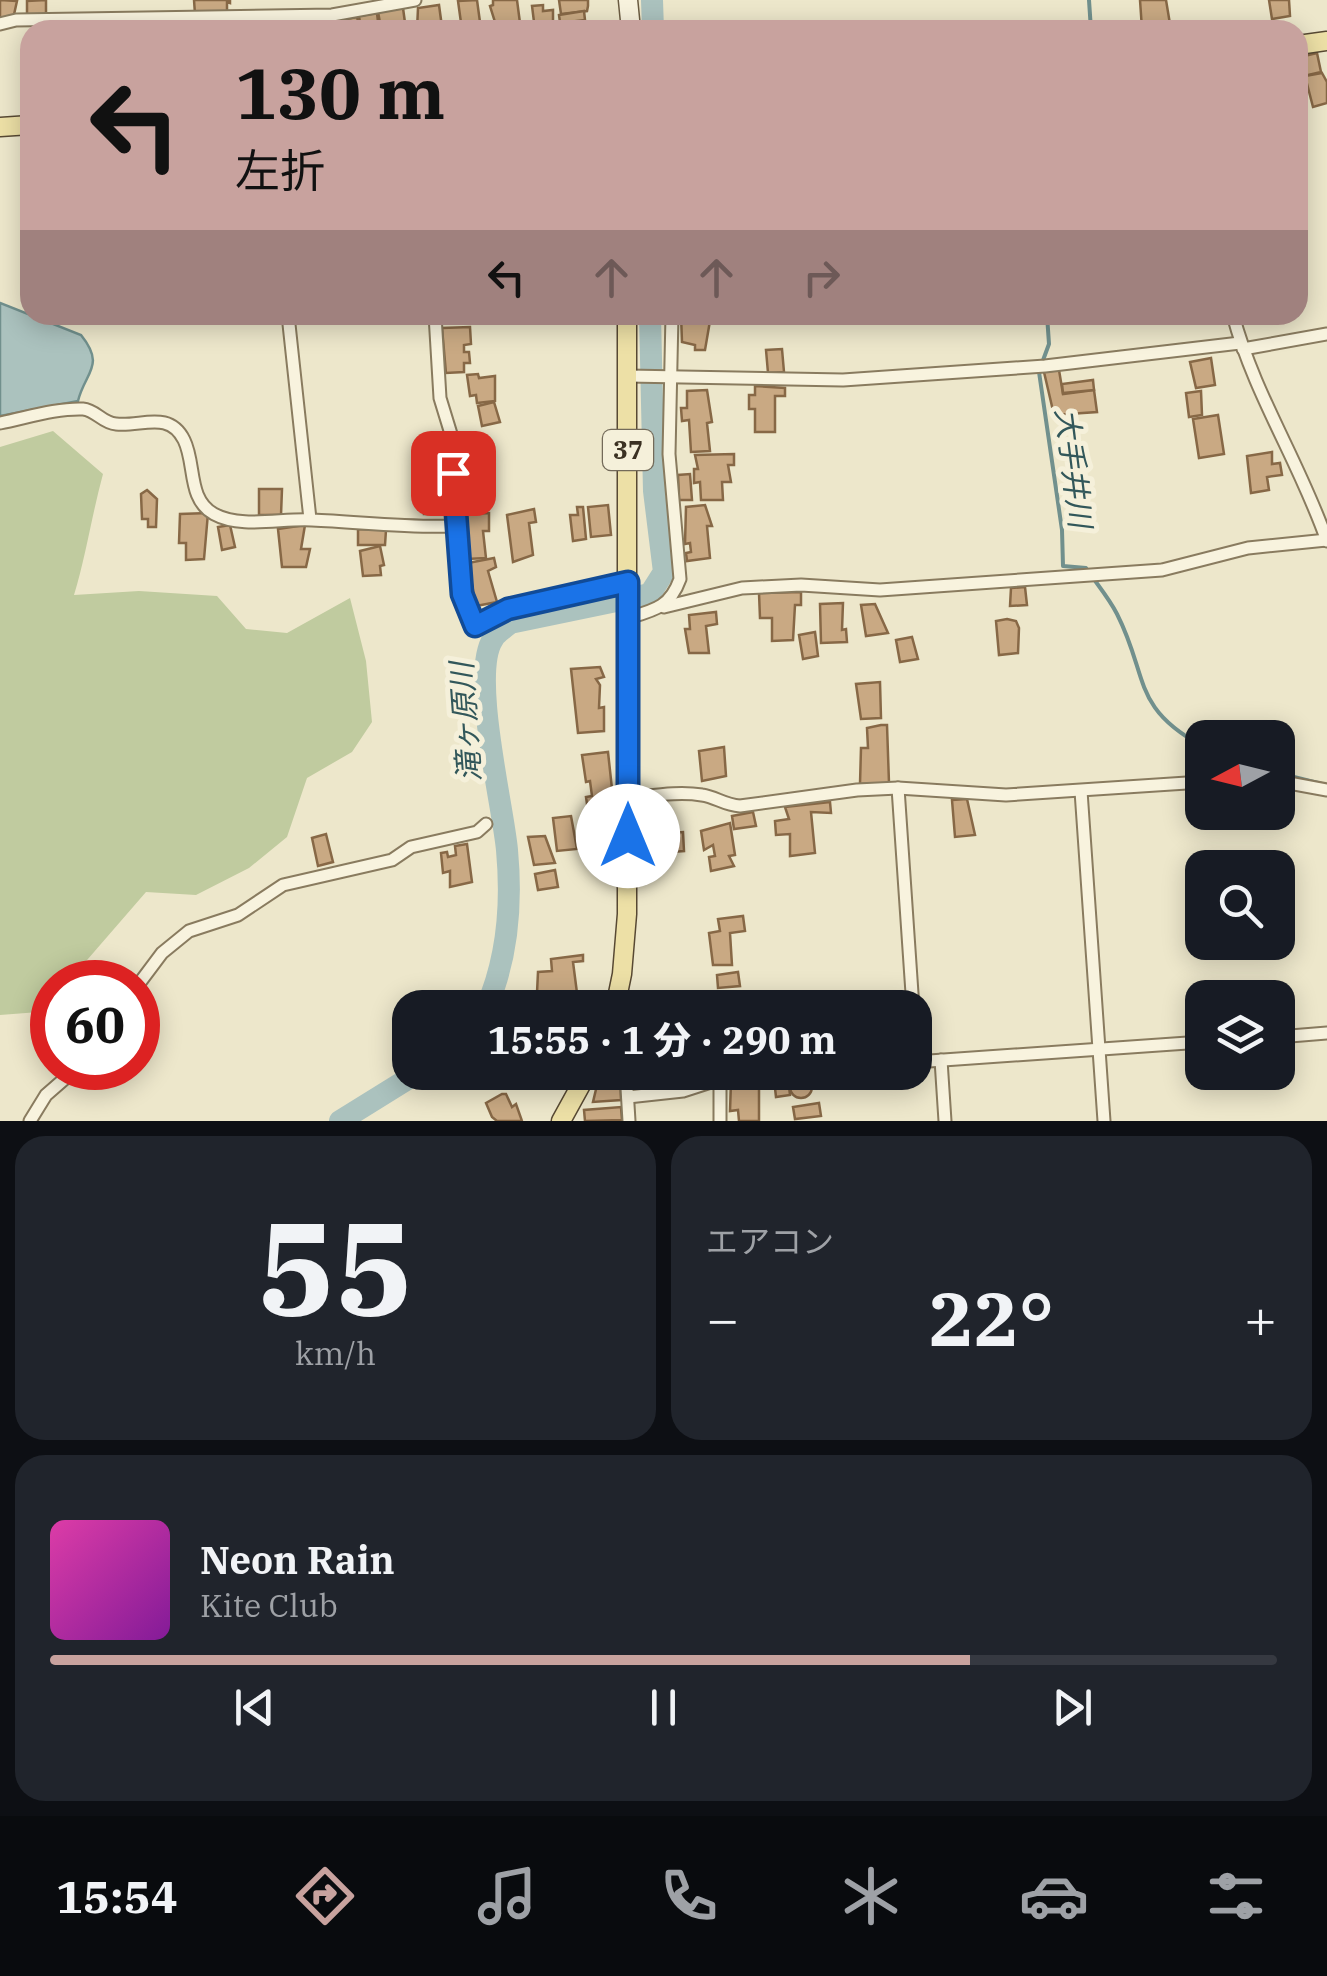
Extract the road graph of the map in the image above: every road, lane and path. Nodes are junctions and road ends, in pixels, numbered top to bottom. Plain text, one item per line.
1 (415, 0) edge
2 (238, 20) edge
3 (289, 325) edge
4 (436, 325) edge
5 (628, 325) edge
6 (671, 325) edge
7 (1236, 325) edge
8 (1327, 334) edge
9 (1242, 346) junction
10 (632, 376) junction
11 (668, 377) junction
12 (0, 422) edge
13 (310, 519) junction
14 (456, 526) junction
15 (1327, 540) edge
16 (628, 583) junction
17 (664, 607) junction
18 (628, 613) junction
19 (1185, 783) edge
20 (1295, 783) edge
21 (898, 788) junction
22 (1327, 790) edge
23 (1081, 791) junction
24 (628, 798) junction
25 (486, 824) dead end
26 (156, 960) edge
27 (618, 990) edge
28 (912, 990) edge
29 (1327, 1033) edge
30 (1295, 1035) edge
31 (1185, 1043) edge
32 (1099, 1050) junction
33 (941, 1060) junction
34 (932, 1061) edge
35 (51, 1090) edge
36 (578, 1090) edge
37 (627, 1090) edge
38 (686, 1090) edge
39 (720, 1090) edge
40 (628, 1097) junction
41 (30, 1121) edge
42 (561, 1121) edge
43 (629, 1121) edge
44 (720, 1121) edge
45 (945, 1121) edge
46 (1104, 1121) edge

1 - 2 street
3 - 13 street
4 - 14 street
5 - 10 main road, 37
6 - 11 street
7 - 9 street
8 - 9 street
9 - 11 street
9 - 15 street
10 - 11 street
10 - 16 main road, 37
11 - 17 street
12 - 13 street
13 - 14 street
14 - 16 street
15 - 17 street
16 - 18 main road, 37
17 - 18 street
18 - 24 main road, 37
19 - 23 street
20 - 22 street
21 - 23 street
21 - 24 street
21 - 28 street
23 - 32 street
24 - 27 main road, 37
25 - 26 street
29 - 30 street
31 - 32 street
32 - 33 street
32 - 46 street
33 - 34 street
33 - 45 street
35 - 41 street
36 - 42 main road
37 - 40 street
38 - 40 street
39 - 44 street
40 - 43 street

